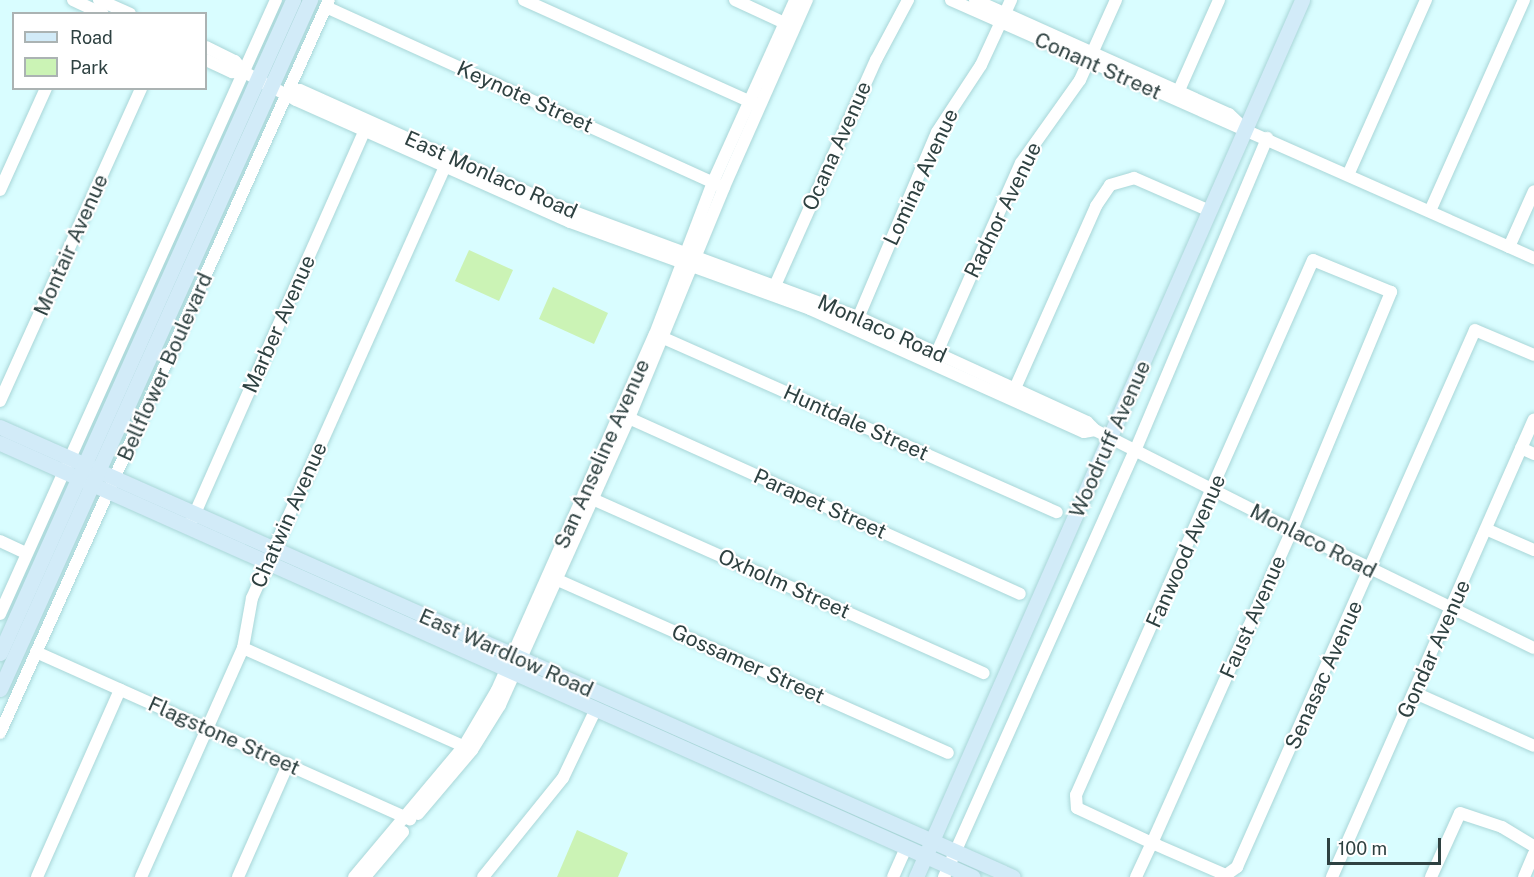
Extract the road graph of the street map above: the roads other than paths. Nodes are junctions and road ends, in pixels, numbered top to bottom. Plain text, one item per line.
1 (99, 0) edge
2 (276, 0) edge
3 (293, 0) edge
4 (310, 0) edge
5 (524, 0) edge
6 (735, 0) edge
7 (795, 0) edge
8 (807, 0) edge
9 (908, 0) edge
10 (951, 0) edge
11 (975, 0) edge
12 (1011, 0) edge
13 (1116, 0) edge
14 (1219, 0) edge
15 (1302, 0) edge
16 (1426, 0) edge
17 (1524, 0) edge
18 (328, 3) edge
19 (80, 5) edge
20 (98, 12) edge
21 (126, 12) edge
22 (1003, 18) junction
23 (790, 25) junction
24 (207, 47) edge
25 (1090, 57) junction
26 (207, 60) edge
27 (258, 79) junction
28 (45, 90) edge
29 (140, 90) edge
30 (288, 93) junction
31 (1176, 96) junction
32 (755, 104) junction
33 (367, 126) junction
34 (1245, 129) junction
35 (1267, 138) junction
36 (447, 162) junction
37 (1348, 175) junction
38 (719, 185) junction
39 (0, 190) edge
40 (1534, 191) edge
41 (1210, 211) junction
42 (1430, 212) junction
43 (1509, 247) junction
44 (1534, 258) edge
45 (690, 259) junction
46 (1354, 276) joint
47 (773, 289) junction
48 (856, 322) junction
49 (659, 336) junction
50 (1534, 355) edge
51 (935, 358) junction
52 (1012, 394) junction
53 (0, 401) edge
54 (625, 416) junction
55 (1534, 420) edge
56 (0, 427) edge
57 (1111, 437) junction
58 (0, 443) edge
59 (1521, 448) junction
60 (1136, 451) junction
61 (1534, 454) edge
62 (66, 464) junction
63 (88, 474) junction
64 (113, 484) junction
65 (1213, 490) junction
66 (588, 497) junction
67 (1057, 512) dead end
68 (191, 520) junction
69 (1292, 530) junction
70 (1488, 530) junction
71 (0, 541) edge
72 (1534, 550) edge
73 (26, 552) junction
74 (270, 557) junction
75 (1371, 570) junction
76 (552, 578) junction
77 (1020, 594) dead end
78 (1452, 611) junction
79 (0, 614) edge
80 (243, 648) junction
81 (1534, 648) edge
82 (36, 652) junction
83 (0, 653) edge
84 (513, 664) junction
85 (984, 674) dead end
86 (0, 689) edge
87 (120, 690) junction
88 (1415, 693) junction
89 (595, 711) junction
90 (207, 728) junction
91 (0, 733) edge
92 (1534, 746) edge
93 (468, 748) junction
94 (948, 753) dead end
95 (288, 765) junction
96 (409, 818) junction
97 (932, 842) junction
98 (1152, 843) junction
99 (1534, 846) edge
100 (906, 848) junction
101 (1534, 854) edge
102 (925, 856) junction
103 (949, 865) edge
104 (37, 877) edge
105 (141, 877) edge
106 (238, 877) edge
107 (354, 877) edge
108 (365, 877) edge
109 (483, 877) edge
110 (893, 877) edge
111 (916, 877) edge
112 (973, 877) edge
113 (1012, 877) edge
114 (1136, 877) edge
115 (1332, 877) edge
116 (1431, 877) edge
117 (1524, 877) edge

1 - 21 street
2 - 27 street, Bellflower Boulevard
3 - 27 main road, Bellflower Boulevard
4 - 27 main road, Bellflower Boulevard
5 - 32 street
6 - 23 street
7 - 23 street, San Anseline Avenue
8 - 23 street, San Anseline Avenue
9 - 47 street, Ocana Avenue
10 - 22 street, Conant Street
11 - 22 street, Conant Street
12 - 22 street, Lomina Avenue
13 - 25 street, Radnor Avenue
14 - 31 street
15 - 34 main road, Woodruff Avenue
16 - 37 street
17 - 42 street
18 - 30 street, Bellflower Boulevard
18 - 38 street, Keynote Street
19 - 20 street
22 - 25 street, Conant Street
22 - 48 street, Lomina Avenue
23 - 32 street, San Anseline Avenue
24 - 27 street
25 - 31 street, Conant Street
25 - 51 street, Radnor Avenue
26 - 27 street, East Monlaco Road
27 - 30 street, East Monlaco Road
27 - 62 street, Bellflower Boulevard
27 - 63 main road, Bellflower Boulevard
28 - 39 street
29 - 53 street, Montair Avenue
30 - 33 street, East Monlaco Road
30 - 64 street, Bellflower Boulevard
31 - 34 street, Conant Street
32 - 38 street, San Anseline Avenue
33 - 36 street, East Monlaco Road
33 - 68 street, Marber Avenue
34 - 35 street, Conant Street
34 - 41 main road, Woodruff Avenue
35 - 37 street, Conant Street
35 - 60 street, Woodruff Avenue
36 - 45 street, East Monlaco Road
36 - 74 street, Chatwin Avenue
37 - 42 street, Conant Street
38 - 45 street, San Anseline Avenue
40 - 43 street
41 - 52 street
41 - 57 main road, Woodruff Avenue
42 - 43 street, Conant Street
43 - 44 street, Conant Street
45 - 47 street, Monlaco Road
45 - 49 street, San Anseline Avenue
46 - 65 street, Fanwood Avenue
46 - 69 street, Faust Avenue
47 - 48 street, Monlaco Road
48 - 51 street, Monlaco Road
49 - 54 street, San Anseline Avenue
49 - 67 street, Huntdale Street
50 - 75 street, Senasac Avenue
51 - 52 street, Monlaco Road
52 - 57 street, Monlaco Road
54 - 66 street, San Anseline Avenue
54 - 77 street, Parapet Street
55 - 59 street, Gondar Avenue
56 - 62 main road, East Wardlow Road
57 - 60 street, Monlaco Road
57 - 97 main road, Woodruff Avenue
58 - 62 main road, East Wardlow Road
59 - 61 street
59 - 70 street, Gondar Avenue
60 - 65 street, Monlaco Road
60 - 103 street, Woodruff Avenue
62 - 63 main road, East Wardlow Road
62 - 73 street, Bellflower Boulevard
63 - 64 main road, East Wardlow Road
63 - 83 main road, Bellflower Boulevard
63 - 86 main road, Bellflower Boulevard
64 - 68 main road, East Wardlow Road
64 - 82 street, Bellflower Boulevard
65 - 69 street, Monlaco Road
65 - 98 street, Fanwood Avenue
66 - 76 street, San Anseline Avenue
66 - 85 street, Oxholm Street
68 - 74 main road, East Wardlow Road
69 - 75 street, Monlaco Road
69 - 98 street, Faust Avenue
70 - 72 street
70 - 78 street, Gondar Avenue
71 - 73 street
73 - 79 street, Bellflower Boulevard
74 - 80 street, Chatwin Avenue
74 - 84 main road, East Wardlow Road
75 - 78 street, Monlaco Road
75 - 98 street, Senasac Avenue
76 - 84 street, San Anseline Avenue
76 - 94 street, Gossamer Street
78 - 81 street, Monlaco Road
78 - 88 street, Gondar Avenue
80 - 90 street, Chatwin Avenue
80 - 93 street
82 - 87 street, Flagstone Street
82 - 91 street, Bellflower Boulevard
84 - 89 main road, East Wardlow Road
84 - 93 street, San Anseline Avenue
84 - 97 main road, East Wardlow Road
87 - 90 street, Flagstone Street
87 - 104 street
88 - 92 street
88 - 115 street, Gondar Avenue
89 - 100 main road, East Wardlow Road
89 - 109 street
90 - 95 street, Flagstone Street
90 - 105 street, Chatwin Avenue
93 - 96 street, San Anseline Avenue
95 - 96 street, Flagstone Street
95 - 106 street
96 - 107 street, San Anseline Avenue
96 - 108 street, San Anseline Avenue
97 - 102 main road, Woodruff Avenue
97 - 103 main road, East Wardlow Road
98 - 114 street, Faust Avenue
99 - 116 street
100 - 102 main road, East Wardlow Road
100 - 110 street
101 - 117 street
102 - 103 main road, East Wardlow Road
102 - 111 main road, Woodruff Avenue
103 - 112 main road, East Wardlow Road
103 - 113 main road, East Wardlow Road

